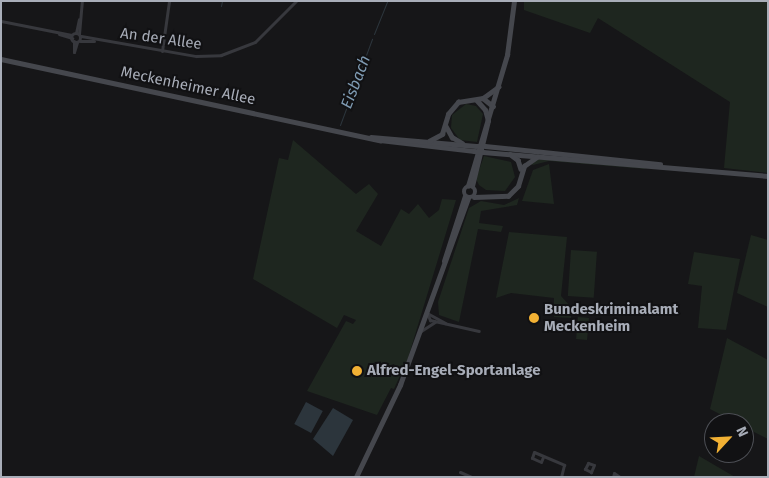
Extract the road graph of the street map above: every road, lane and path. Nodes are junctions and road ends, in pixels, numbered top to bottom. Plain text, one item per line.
1 (82, 1) edge
2 (169, 1) edge
3 (296, 1) edge
4 (514, 1) edge
5 (1, 22) edge
6 (76, 38) junction
7 (162, 51) junction
8 (1, 59) edge
9 (498, 86) junction
10 (483, 98) junction
11 (466, 99) junction
12 (477, 101) junction
13 (493, 106) junction
14 (488, 121) junction
15 (446, 125) junction
16 (369, 137) junction
17 (426, 142) junction
18 (474, 147) junction
19 (509, 154) junction
20 (540, 156) junction
21 (651, 164) junction
22 (521, 173) junction
23 (768, 176) edge
24 (472, 187) junction
25 (466, 197) junction
26 (474, 197) junction
27 (490, 197) junction
28 (427, 313) junction
29 (436, 322) junction
30 (445, 323) junction
31 (421, 331) junction
32 (479, 331) dead end
33 (543, 457) dead end
34 (460, 472) dead end
35 (591, 472) dead end
36 (356, 477) edge
37 (472, 477) edge
38 (561, 477) edge
39 (589, 477) edge
40 (613, 477) edge
41 (620, 477) edge

1 - 6 street
2 - 7 street
3 - 7 street, An der Allee
4 - 9 main road
5 - 6 street, An der Allee
6 - 7 street, An der Allee
8 - 16 main road, Meckenheimer Allee
9 - 10 main road
9 - 13 main road
10 - 11 main road
10 - 13 main road
11 - 12 main road
11 - 15 main road
12 - 13 main road
12 - 14 main road
13 - 14 main road
14 - 24 main road
15 - 17 main road
15 - 18 main road
16 - 17 main road, Meckenheimer Allee
16 - 18 main road, Meckenheimer Allee
17 - 18 main road, Meckenheimer Allee
18 - 19 main road, Meckenheimer Allee, bridge
18 - 21 main road, Meckenheimer Allee, bridge
19 - 20 main road, Meckenheimer Allee
19 - 22 main road
20 - 21 main road, Meckenheimer Allee
20 - 22 main road
21 - 23 main road, Meckenheimer Allee
22 - 27 main road
24 - 25 main road
24 - 26 main road
24 - 27 main road
25 - 26 main road
25 - 28 main road
26 - 27 main road
28 - 29 street
28 - 30 street
28 - 31 main road
29 - 30 street
29 - 31 street
30 - 32 street
31 - 36 main road
33 - 38 street
34 - 37 street
35 - 39 street
40 - 41 street

